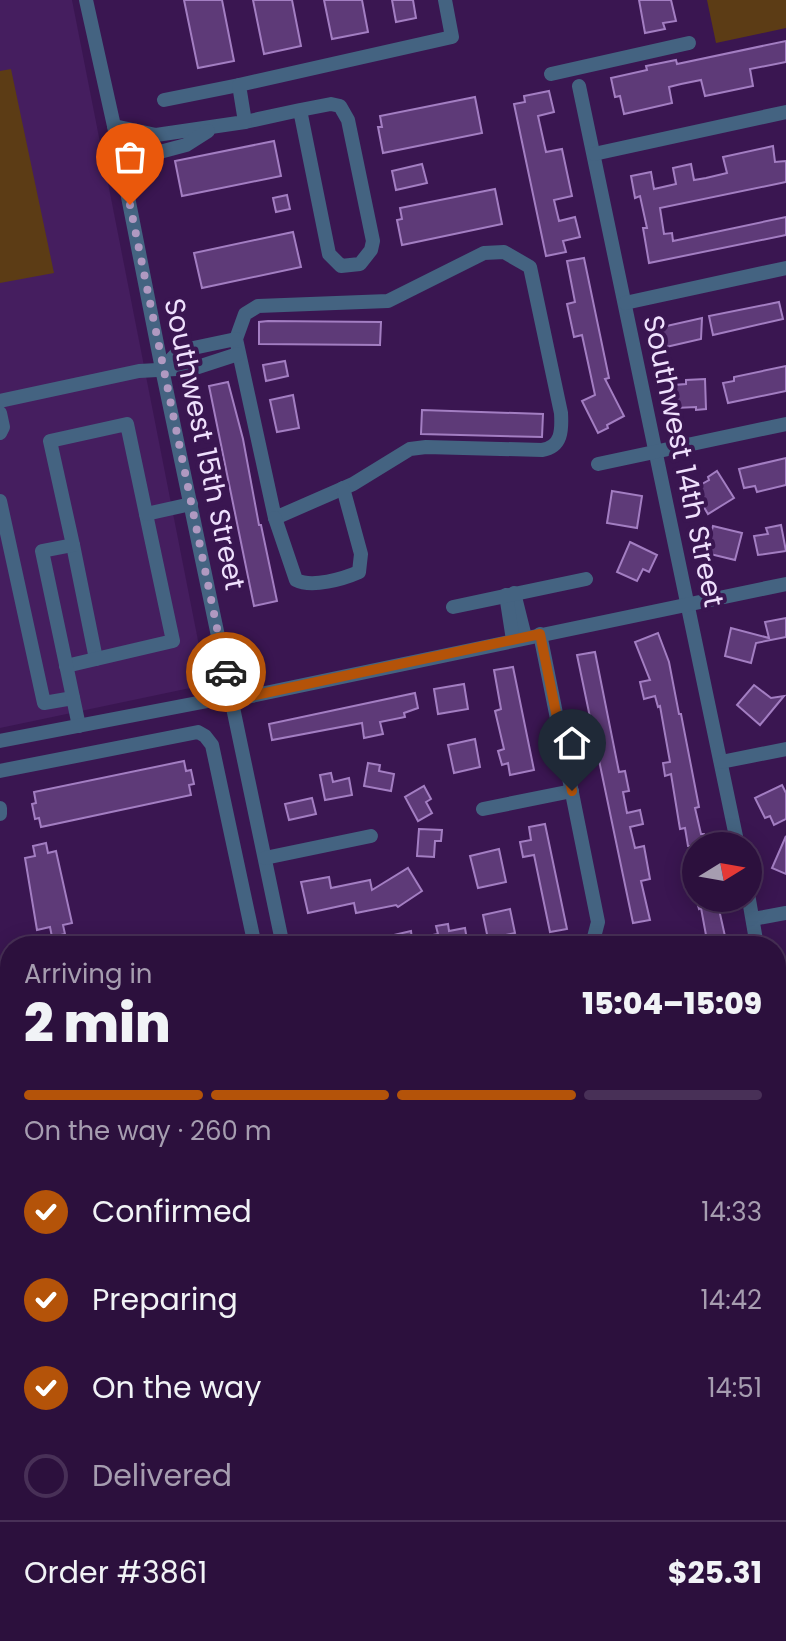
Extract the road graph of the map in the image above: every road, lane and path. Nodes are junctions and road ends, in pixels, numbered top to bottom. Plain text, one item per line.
1 (86, 0) edge
2 (445, 0) edge
3 (689, 43) dead end
4 (551, 74) dead end
5 (239, 85) junction
6 (579, 86) dead end
7 (164, 100) dead end
8 (300, 110) junction
9 (786, 112) edge
10 (245, 122) junction
11 (114, 126) junction
12 (213, 128) junction
13 (594, 154) junction
14 (124, 178) junction
15 (786, 268) edge
16 (625, 303) junction
17 (237, 346) junction
18 (162, 369) junction
19 (0, 401) edge
20 (0, 413) edge
21 (786, 424) edge
22 (0, 433) edge
23 (656, 452) junction
24 (598, 464) dead end
25 (343, 488) junction
26 (0, 501) edge
27 (191, 504) junction
28 (146, 514) junction
29 (275, 518) junction
30 (73, 545) junction
31 (586, 579) dead end
32 (786, 584) edge
33 (510, 594) junction
34 (688, 604) junction
35 (453, 607) dead end
36 (540, 634) junction
37 (519, 638) junction
38 (96, 659) junction
39 (66, 666) junction
40 (73, 698) junction
41 (232, 700) junction
42 (79, 726) junction
43 (0, 741) edge
44 (786, 749) edge
45 (721, 762) junction
46 (0, 771) edge
47 (572, 791) junction
48 (483, 809) dead end
49 (735, 832) edge
50 (371, 836) dead end
51 (265, 858) junction
52 (752, 912) edge
53 (786, 913) edge
54 (753, 919) junction
55 (253, 936) edge
56 (281, 936) edge
57 (593, 936) edge
58 (756, 936) edge

1 - 11 street, Southwest 15th Street
2 - 5 street
3 - 4 street
5 - 7 street
5 - 10 street
6 - 13 street, Southwest 14th Street
8 - 8 street
8 - 10 street
9 - 13 street
10 - 12 street
11 - 12 street
11 - 14 street, Southwest 15th Street
12 - 14 street
13 - 16 street, Southwest 14th Street
14 - 18 street, Southwest 15th Street
15 - 16 street
16 - 23 street, Southwest 14th Street
17 - 18 street
17 - 25 street
17 - 29 street
18 - 19 street
18 - 27 street, Southwest 15th Street
20 - 22 street
21 - 23 street
23 - 24 street
23 - 34 street, Southwest 14th Street
25 - 29 street
25 - 29 street
26 - 40 street
27 - 28 street
27 - 41 street, Southwest 15th Street
28 - 30 street
28 - 38 street
30 - 38 street
30 - 39 street
31 - 33 street
32 - 34 street
33 - 35 street
33 - 37 street
34 - 36 street
34 - 45 street, Southwest 14th Street
36 - 37 street
36 - 47 street
37 - 41 street
38 - 39 street
39 - 40 street
40 - 42 street
41 - 42 street
41 - 51 street, Southwest 15th Street
42 - 43 street
44 - 45 street
45 - 49 street, Southwest 14th Street
46 - 55 street
47 - 48 street
47 - 57 street
50 - 51 street
51 - 56 street, Southwest 15th Street
52 - 54 street
53 - 54 street
54 - 58 street

